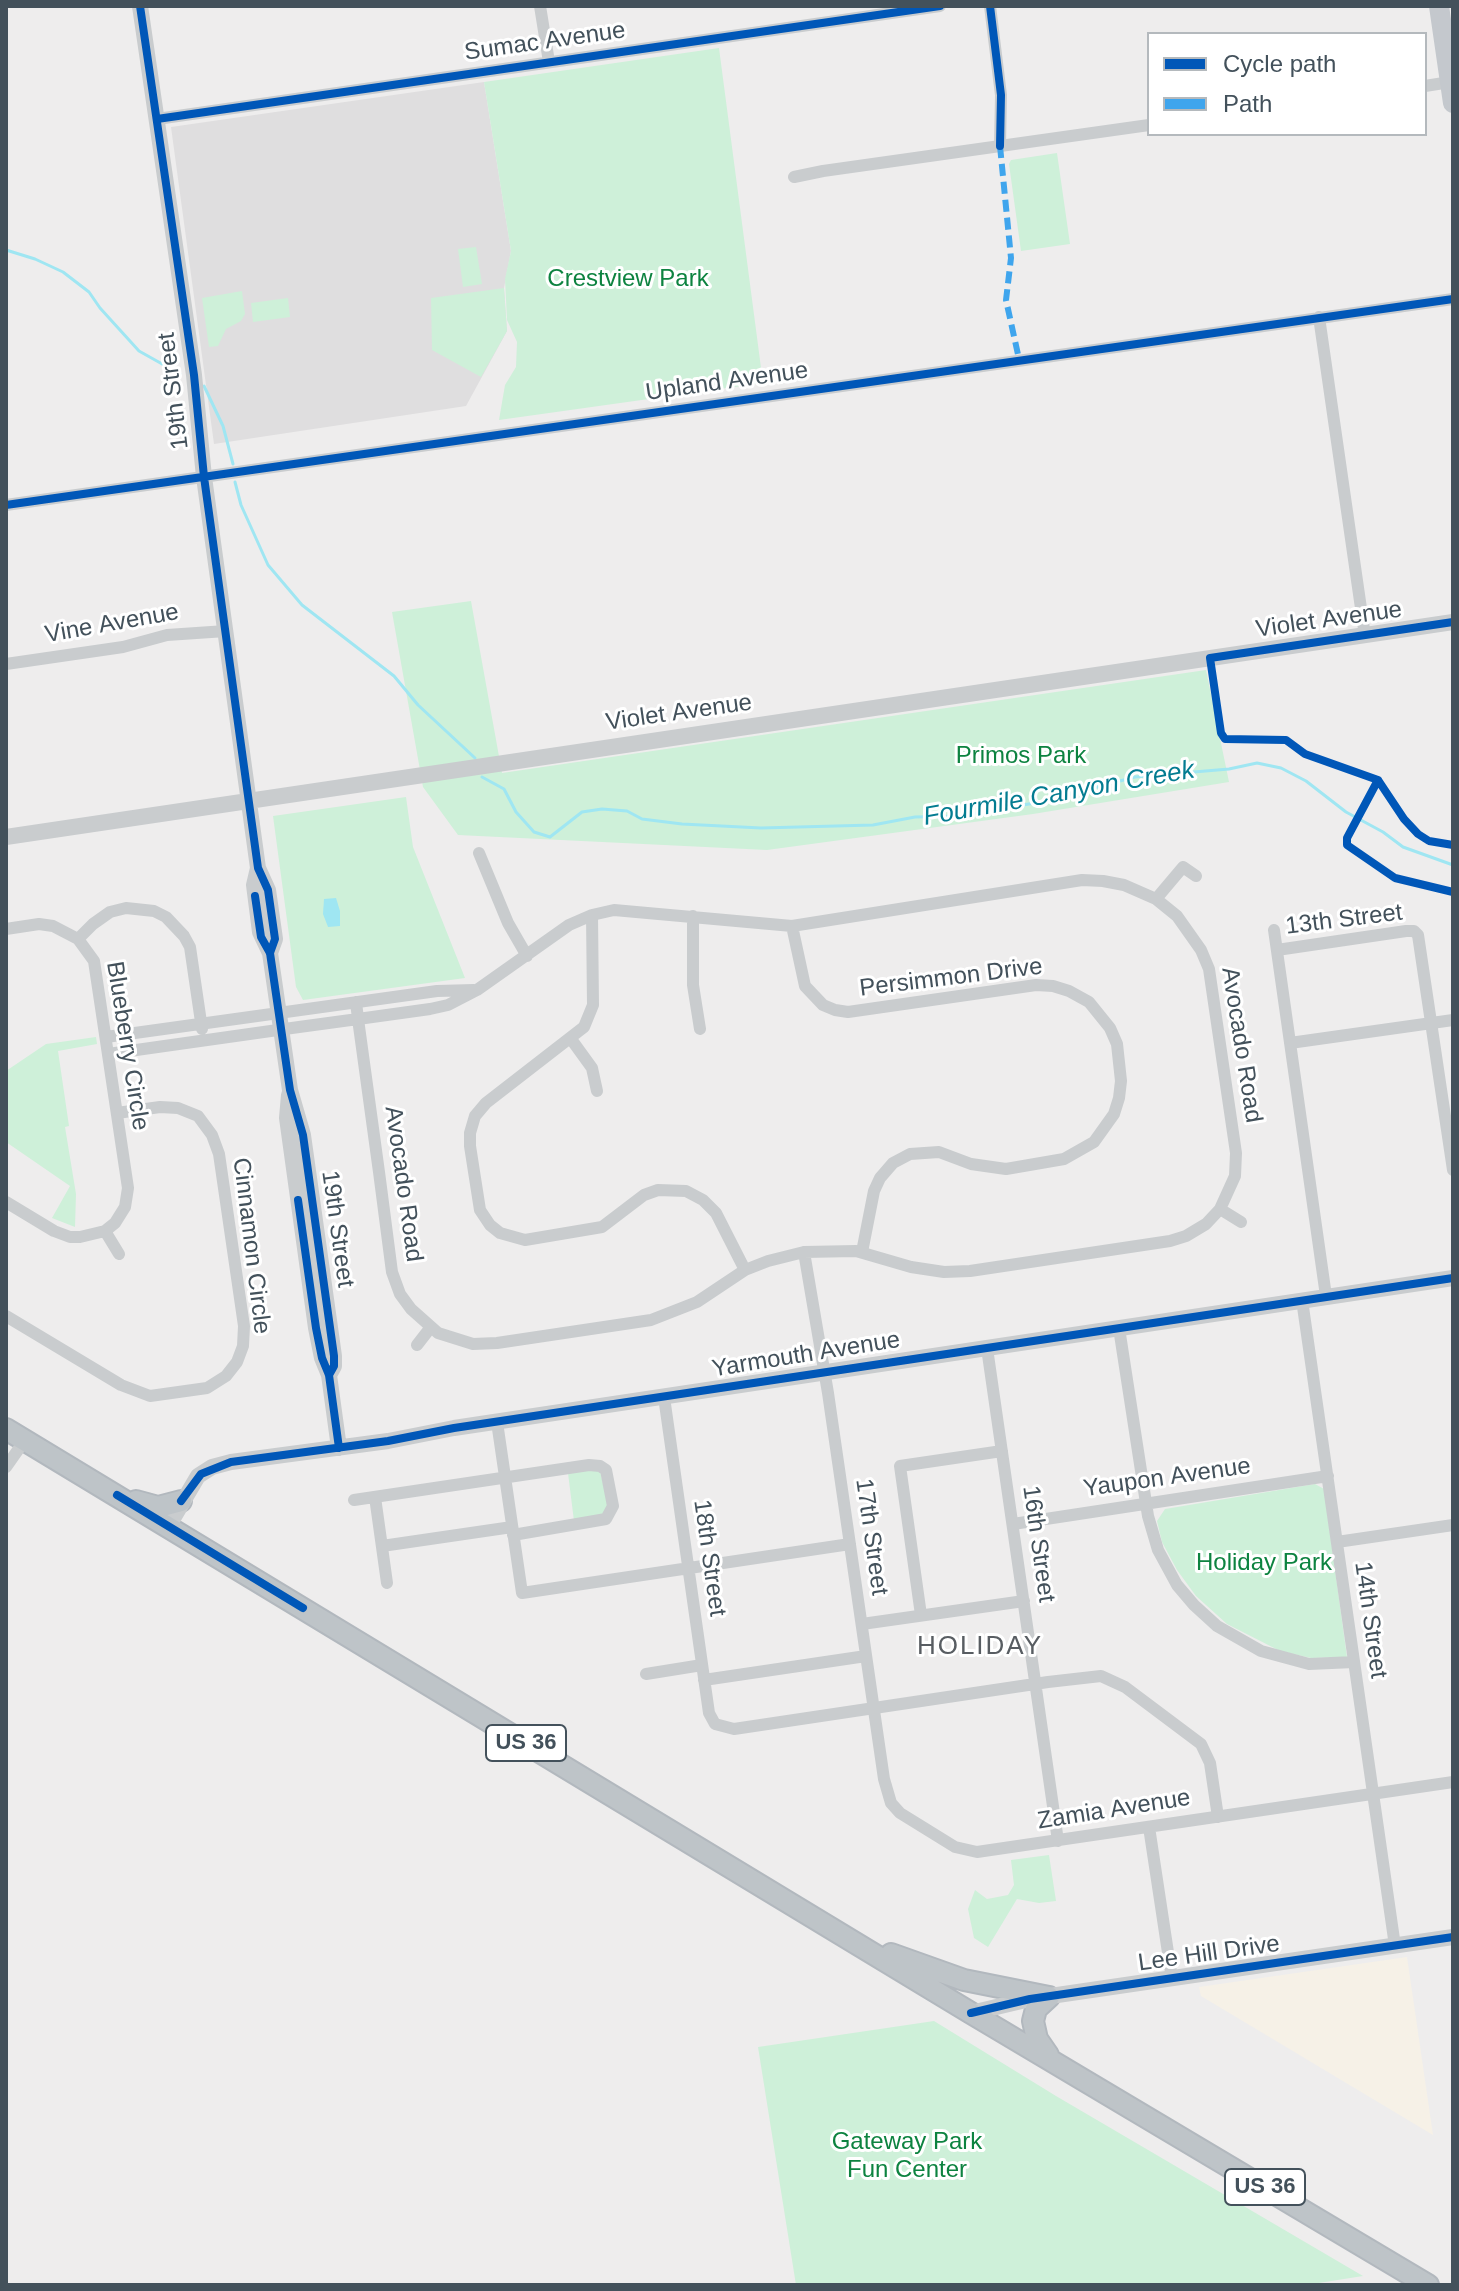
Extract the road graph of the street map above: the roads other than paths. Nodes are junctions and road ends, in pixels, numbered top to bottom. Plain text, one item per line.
1 (140, 6) edge
2 (540, 6) edge
3 (940, 6) edge
4 (990, 6) edge
5 (1439, 6) edge
6 (549, 62) junction
7 (1427, 87) edge
8 (1452, 93) edge
9 (157, 119) junction
10 (1147, 125) edge
11 (1000, 146) junction
12 (794, 177) dead end
13 (1453, 299) edge
14 (1319, 317) junction
15 (204, 477) junction
16 (6, 505) edge
17 (1453, 622) edge
18 (226, 631) junction
19 (1365, 636) junction
20 (6, 664) edge
21 (249, 801) junction
22 (6, 837) edge
23 (479, 853) dead end
24 (1196, 876) dead end
25 (1156, 899) junction
26 (592, 915) junction
27 (693, 916) junction
28 (792, 926) junction
29 (6, 929) edge
30 (1274, 930) dead end
31 (78, 939) junction
32 (1277, 950) junction
33 (527, 956) junction
34 (477, 990) junction
35 (356, 1002) junction
36 (358, 1019) junction
37 (1453, 1020) edge
38 (280, 1022) junction
39 (1432, 1023) junction
40 (202, 1024) junction
41 (700, 1029) dead end
42 (106, 1037) junction
43 (571, 1039) junction
44 (204, 1040) junction
45 (1290, 1043) junction
46 (108, 1054) junction
47 (597, 1091) dead end
48 (117, 1113) junction
49 (1453, 1170) edge
50 (6, 1202) edge
51 (1220, 1209) junction
52 (1241, 1222) dead end
53 (105, 1231) junction
54 (804, 1252) junction
55 (862, 1252) junction
56 (119, 1254) dead end
57 (745, 1270) junction
58 (1453, 1278) edge
59 (1326, 1296) junction
60 (1302, 1300) junction
61 (6, 1316) edge
62 (431, 1327) junction
63 (1119, 1328) junction
64 (417, 1345) dead end
65 (987, 1348) junction
66 (824, 1372) junction
67 (664, 1397) junction
68 (497, 1422) junction
69 (6, 1429) edge
70 (25, 1440) junction
71 (339, 1448) junction
72 (1002, 1451) junction
73 (6, 1467) edge
74 (1328, 1476) junction
75 (505, 1477) junction
76 (117, 1495) junction
77 (375, 1497) junction
78 (354, 1500) dead end
79 (181, 1501) junction
80 (1145, 1504) junction
81 (1013, 1524) junction
82 (1453, 1525) edge
83 (168, 1527) junction
84 (513, 1531) junction
85 (1337, 1542) junction
86 (850, 1544) junction
87 (382, 1546) junction
88 (688, 1568) junction
89 (387, 1583) dead end
90 (1024, 1601) junction
91 (921, 1615) junction
92 (862, 1624) junction
93 (866, 1656) junction
94 (1354, 1662) junction
95 (702, 1665) junction
96 (646, 1674) dead end
97 (704, 1680) junction
98 (1036, 1684) junction
99 (874, 1708) junction
100 (1453, 1782) edge
101 (1373, 1794) junction
102 (1218, 1817) junction
103 (1149, 1827) junction
104 (1058, 1841) junction
105 (1453, 1937) edge
106 (856, 1941) junction
107 (1395, 1946) junction
108 (1172, 1979) junction
109 (1049, 1997) junction
110 (971, 2013) junction
111 (1051, 2059) junction
112 (1428, 2285) edge

1 - 9 street, 19th Street
2 - 6 street
3 - 6 street, Sumac Avenue
4 - 11 street
5 - 8 main road
6 - 9 street, Sumac Avenue
7 - 8 street
9 - 15 street, 19th Street
10 - 11 street
11 - 12 street
13 - 14 street, Upland Avenue
14 - 15 street, Upland Avenue
14 - 19 street
15 - 16 street, Upland Avenue
15 - 18 street, 19th Street
17 - 19 street, Violet Avenue
18 - 20 street, Vine Avenue
18 - 21 street, 19th Street
19 - 21 street, Violet Avenue
21 - 22 street, Violet Avenue
21 - 38 street, 19th Street
23 - 33 street
24 - 25 street
25 - 28 street, Avocado Road
25 - 51 street, Avocado Road
26 - 27 street, Avocado Road
26 - 33 street, Avocado Road
26 - 43 street
27 - 28 street, Avocado Road
27 - 41 street
28 - 55 street, Persimmon Drive
29 - 31 street, Blueberry Circle
30 - 32 street
31 - 40 street
31 - 42 street, Blueberry Circle
32 - 39 street, 13th Street
32 - 45 street
33 - 34 street, Avocado Road
34 - 35 street, Avocado Road
34 - 36 street, Avocado Road
35 - 36 street, Avocado Road
35 - 38 street, Avocado Road
36 - 38 street, Avocado Road
36 - 62 street, Avocado Road
37 - 39 street
38 - 40 street, Avocado Road
38 - 44 street, Avocado Road
38 - 71 street, 19th Street
39 - 45 street
39 - 49 street, 13th Street
40 - 42 street, Avocado Road
40 - 44 street
42 - 46 street, Blueberry Circle
43 - 47 street
43 - 57 street
44 - 46 street, Avocado Road
45 - 59 street
46 - 48 street, Blueberry Circle
48 - 53 street, Blueberry Circle
48 - 61 street, Cinnamon Circle
50 - 53 street
51 - 52 street
51 - 55 street, Avocado Road
53 - 56 street
54 - 55 street, Avocado Road
54 - 57 street, Avocado Road
54 - 66 street, 17th Street
57 - 62 street, Avocado Road
58 - 59 street, Yarmouth Avenue
59 - 60 street, Yarmouth Avenue
60 - 63 street, Yarmouth Avenue
60 - 74 street, 14th Street
62 - 64 street
63 - 65 street, Yarmouth Avenue
63 - 80 street
65 - 66 street, Yarmouth Avenue
65 - 72 street, 16th Street
66 - 67 street, Yarmouth Avenue
66 - 86 street, 17th Street
67 - 68 street, Yarmouth Avenue
67 - 88 street, 18th Street
68 - 71 street, Yarmouth Avenue
68 - 75 street
69 - 70 highway, US 36
70 - 73 street
70 - 76 highway, US 36
71 - 79 street, Yarmouth Avenue
72 - 81 street, 16th Street
72 - 91 street
74 - 80 street, Yaupon Avenue
74 - 85 street, 14th Street
75 - 77 street
75 - 84 street
75 - 84 street
76 - 79 highway
76 - 83 highway, US 36
77 - 78 street
77 - 87 street
79 - 83 street, Yarmouth Avenue
80 - 81 street, Yaupon Avenue
80 - 94 street
81 - 90 street, 16th Street
82 - 85 street
83 - 106 highway, US 36
84 - 87 street
84 - 88 street
85 - 94 street, 14th Street
86 - 88 street
86 - 92 street, 17th Street
87 - 89 street
88 - 95 street, 18th Street
90 - 91 street
90 - 98 street, 16th Street
91 - 92 street
92 - 93 street, 17th Street
93 - 97 street
93 - 99 street, 17th Street
94 - 101 street, 14th Street
95 - 96 street
95 - 97 street, 18th Street
97 - 99 street, 18th Street
98 - 99 street
98 - 102 street
98 - 104 street, 16th Street
99 - 104 street, Zamia Avenue
100 - 101 street, Zamia Avenue
101 - 102 street, Zamia Avenue
101 - 107 street, 14th Street
102 - 103 street, Zamia Avenue
103 - 104 street, Zamia Avenue
103 - 108 street
105 - 107 street, Lee Hill Drive
106 - 109 highway
106 - 110 highway, US 36
107 - 108 street, Lee Hill Drive
108 - 109 street, Lee Hill Drive
109 - 110 street, Lee Hill Drive
109 - 111 highway
110 - 111 highway, US 36
111 - 112 highway, US 36

